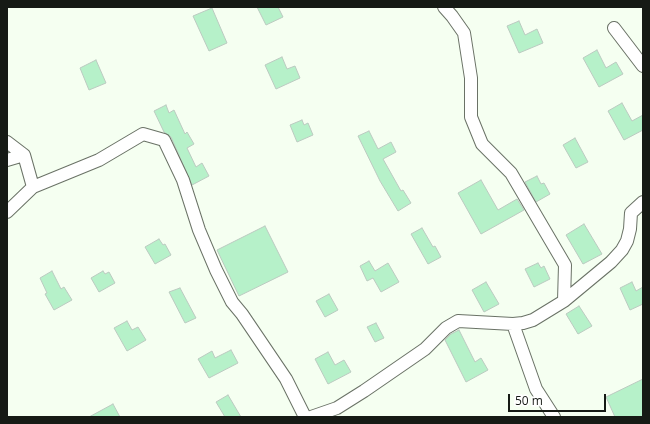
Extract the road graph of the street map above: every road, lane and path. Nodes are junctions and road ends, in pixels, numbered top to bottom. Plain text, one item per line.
1 (444, 7) edge
2 (614, 28) dead end
3 (643, 66) edge
4 (7, 142) edge
5 (24, 155) junction
6 (7, 160) edge
7 (33, 187) junction
8 (643, 202) edge
9 (7, 212) edge
10 (564, 301) junction
11 (513, 324) junction
12 (312, 416) edge
13 (554, 417) edge

1 - 10 street
2 - 3 street
4 - 5 street
5 - 6 street
5 - 7 street
7 - 9 street
7 - 12 street
8 - 10 street
10 - 11 street
11 - 12 street
11 - 13 street

